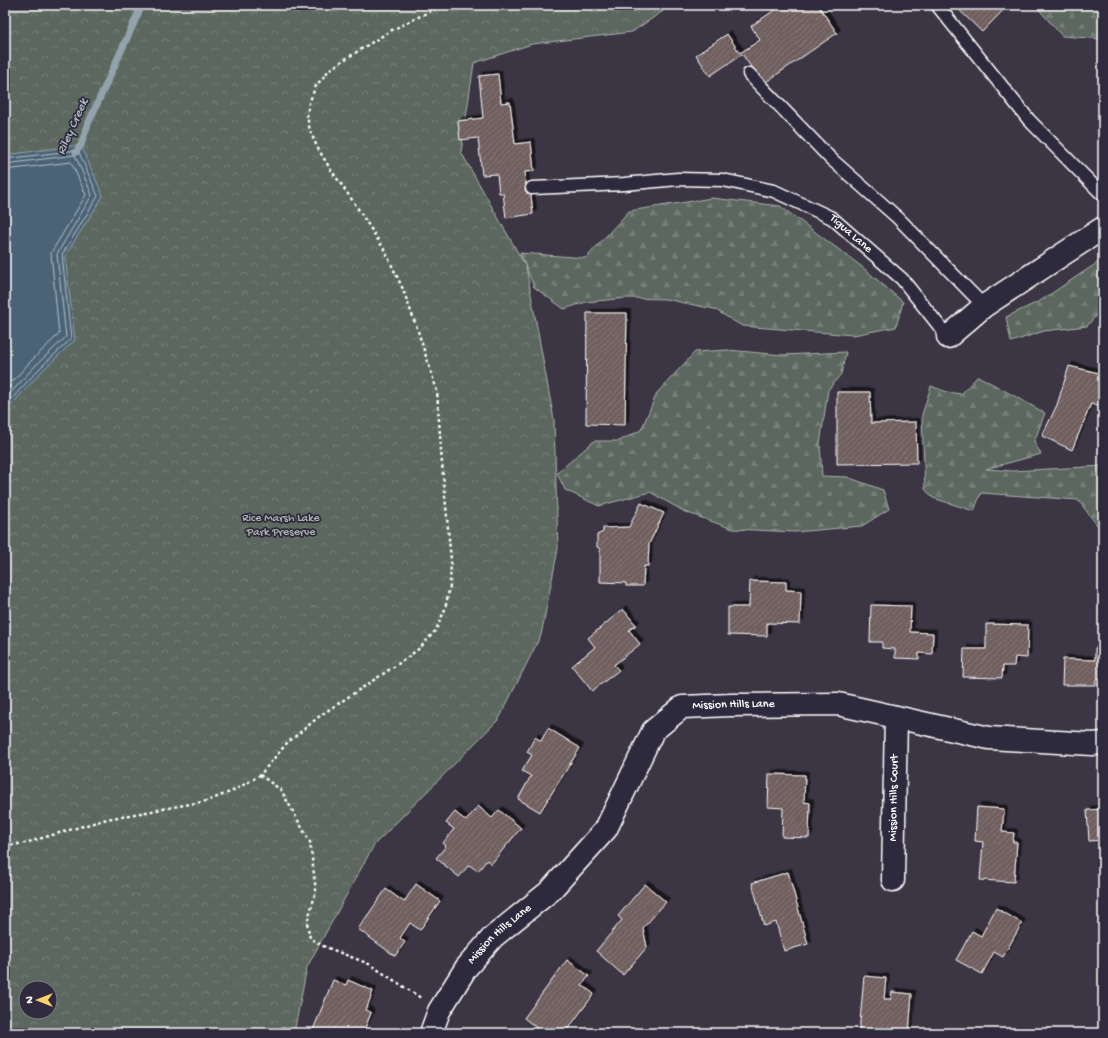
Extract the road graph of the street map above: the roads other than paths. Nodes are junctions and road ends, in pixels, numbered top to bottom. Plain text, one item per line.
1 (937, 5) edge
2 (749, 74) dead end
3 (532, 188) dead end
4 (1103, 195) edge
5 (1103, 228) edge
6 (984, 306) junction
7 (948, 337) joint
8 (896, 718) junction
9 (1103, 743) edge
10 (893, 880) dead end
11 (431, 1033) edge

1 - 4 lane
2 - 6 lane
3 - 7 lane, Tigua Lane
5 - 6 street, Tigua Lane
6 - 7 street, Tigua Lane
8 - 9 street, Mission Hills Lane
8 - 10 street, Mission Hills Court
8 - 11 street, Mission Hills Lane

